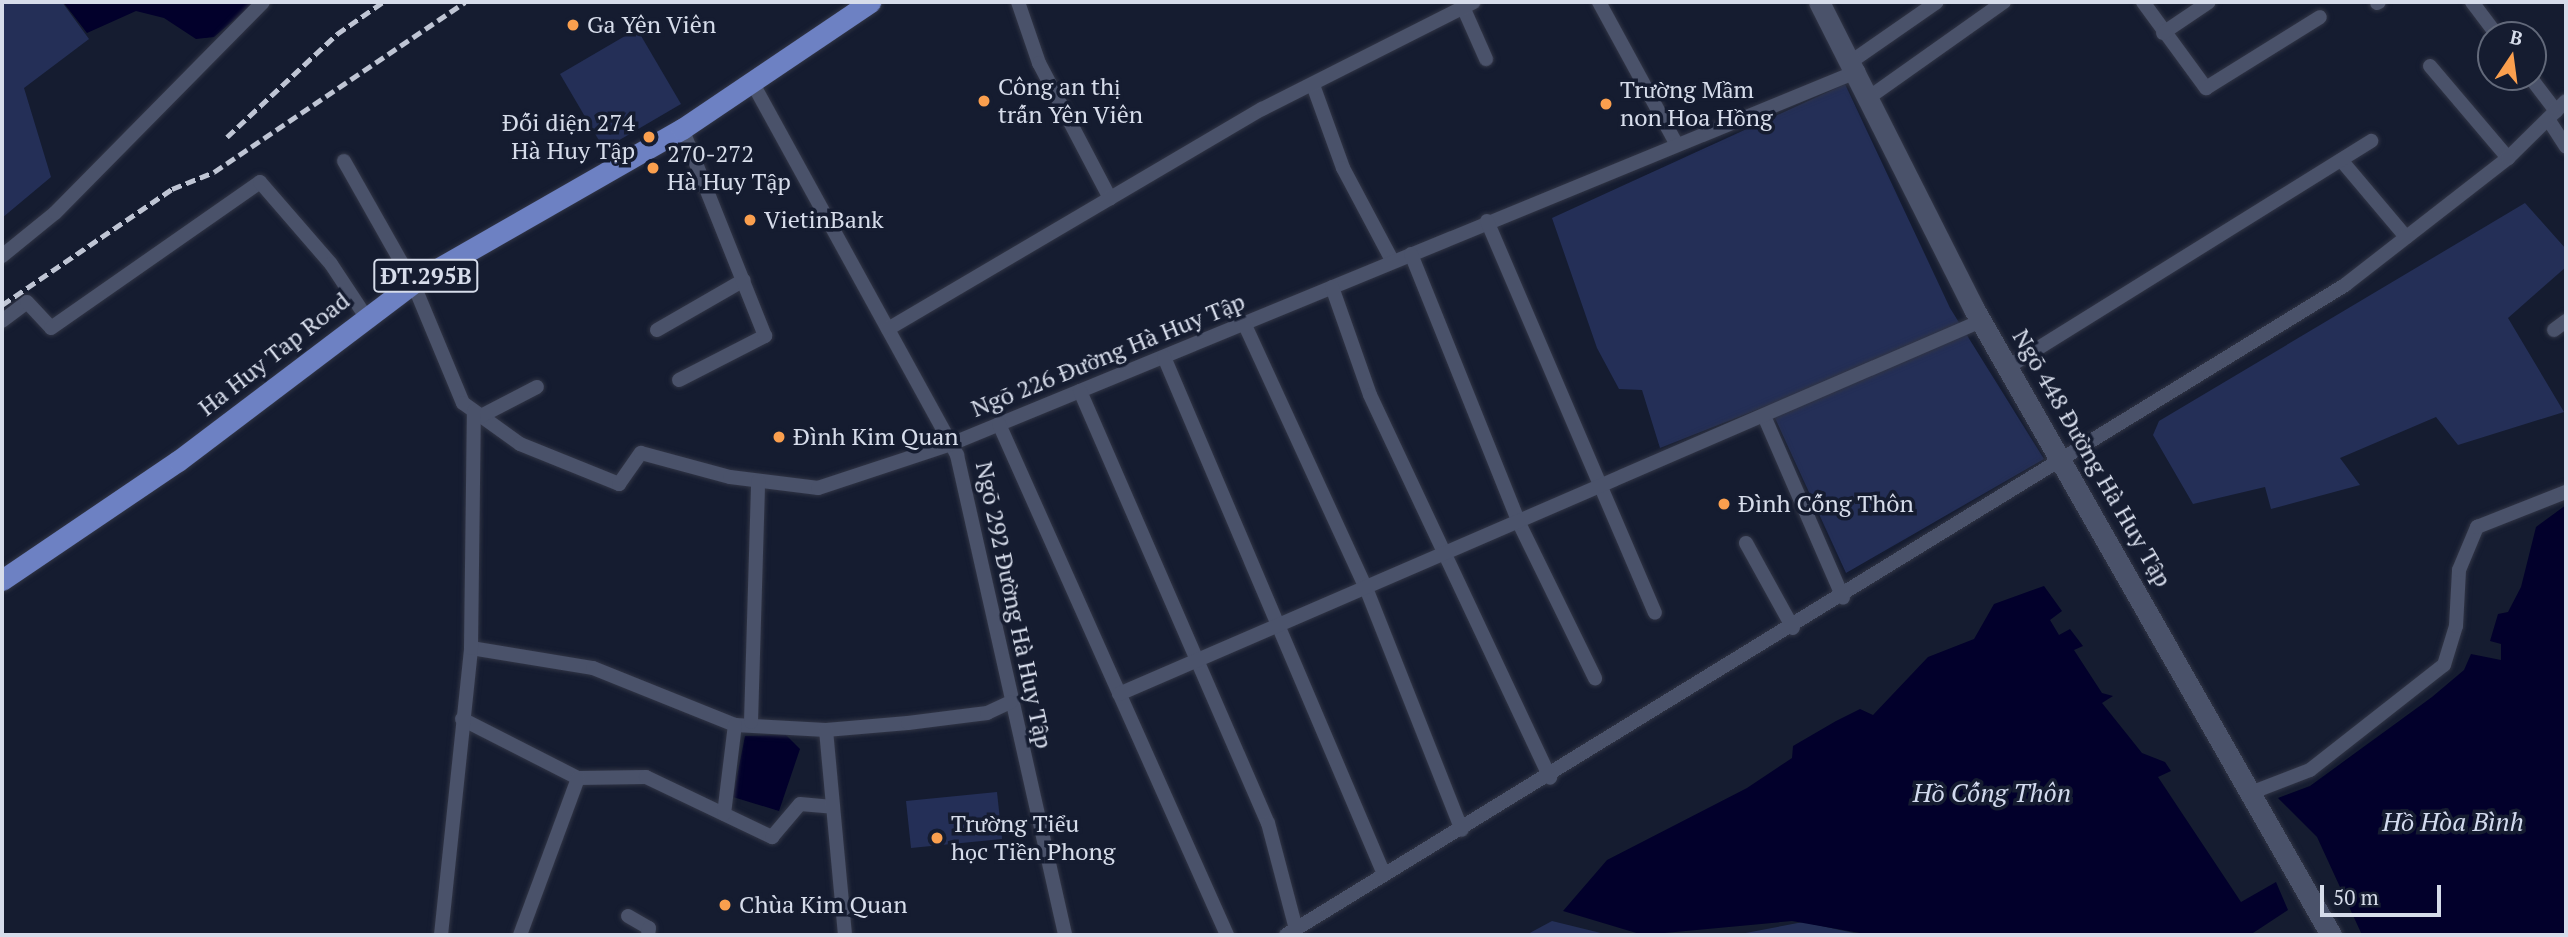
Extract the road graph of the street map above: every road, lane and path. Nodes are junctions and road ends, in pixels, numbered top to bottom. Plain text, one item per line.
1 (263, 2) edge
2 (870, 2) edge
3 (1018, 2) edge
4 (1599, 2) edge
5 (1819, 2) edge
6 (1937, 2) edge
7 (2004, 2) edge
8 (2143, 2) edge
9 (2208, 2) edge
10 (2472, 2) edge
11 (1468, 4) edge
12 (2320, 18) dead end
13 (2486, 21) edge
14 (2163, 33) junction
15 (1486, 59) dead end
16 (1855, 66) junction
17 (2430, 66) dead end
18 (752, 82) junction
19 (1313, 85) junction
20 (2541, 91) edge
21 (1871, 96) junction
22 (2557, 111) edge
23 (682, 129) junction
24 (2371, 141) dead end
25 (1676, 143) junction
26 (2566, 147) edge
27 (2508, 158) junction
28 (344, 160) dead end
29 (2341, 160) junction
30 (1110, 198) junction
31 (1487, 221) junction
32 (2406, 237) junction
33 (1411, 254) junction
34 (2, 256) edge
35 (1393, 262) junction
36 (744, 280) junction
37 (413, 283) junction
38 (1332, 287) junction
39 (366, 317) junction
40 (2, 321) edge
41 (1981, 321) junction
42 (1244, 323) junction
43 (888, 329) junction
44 (657, 330) dead end
45 (1164, 357) junction
46 (2008, 367) junction
47 (679, 380) dead end
48 (537, 387) dead end
49 (1080, 391) junction
50 (477, 413) junction
51 (1764, 416) junction
52 (999, 425) junction
53 (951, 444) junction
54 (2065, 462) junction
55 (758, 481) junction
56 (1602, 487) junction
57 (2566, 492) edge
58 (1519, 523) junction
59 (1746, 543) dead end
60 (1444, 554) junction
61 (2, 580) edge
62 (1366, 588) junction
63 (1843, 598) junction
64 (1655, 613) dead end
65 (1277, 624) junction
66 (1793, 628) junction
67 (471, 648) junction
68 (1199, 663) junction
69 (1595, 678) dead end
70 (1119, 694) junction
71 (1011, 702) junction
72 (462, 719) junction
73 (751, 722) junction
74 (735, 725) junction
75 (826, 730) junction
76 (578, 778) junction
77 (1550, 778) junction
78 (2253, 792) junction
79 (833, 807) junction
80 (724, 814) junction
81 (1461, 830) junction
82 (1383, 872) junction
83 (628, 916) dead end
84 (1291, 932) edge
85 (441, 935) edge
86 (520, 935) edge
87 (648, 935) edge
88 (845, 935) edge
89 (1065, 935) edge
90 (1227, 935) edge
91 (2331, 935) edge

1 - 34 street
2 - 18 main road, Ha Huy Tap Road / ĐT.295B
3 - 30 street
4 - 25 street
5 - 16 street, Ngõ 448 Đường Hà Huy Tập
6 - 16 street, Ngõ 226 Đường Hà Huy Tập
7 - 21 street
8 - 14 street
9 - 14 street
10 - 13 street
11 - 15 street
11 - 19 street
12 - 14 street
16 - 21 street, Ngõ 448 Đường Hà Huy Tập
16 - 25 street, Ngõ 226 Đường Hà Huy Tập
17 - 27 street
18 - 23 main road, Ha Huy Tap Road / ĐT.295B
18 - 43 street, Ngõ 292 Đường Hà Huy Tập
19 - 30 street
19 - 35 street
20 - 22 street
21 - 41 street, Ngõ 448 Đường Hà Huy Tập
22 - 26 street
22 - 27 street
23 - 36 street
23 - 37 main road, Ha Huy Tap Road / ĐT.295B
24 - 29 street
25 - 31 street, Ngõ 226 Đường Hà Huy Tập
27 - 32 street
28 - 37 street, Ngõ 226 Đường Hà Huy Tập
29 - 32 street
29 - 46 street
30 - 43 street
31 - 33 street, Ngõ 226 Đường Hà Huy Tập
31 - 56 street
32 - 54 street
33 - 35 street, Ngõ 226 Đường Hà Huy Tập
33 - 58 street
35 - 38 street, Ngõ 226 Đường Hà Huy Tập
36 - 44 street
36 - 47 street
37 - 39 main road, Ha Huy Tap Road / ĐT.295B
37 - 50 street, Ngõ 226 Đường Hà Huy Tập
38 - 42 street, Ngõ 226 Đường Hà Huy Tập
38 - 60 street
39 - 40 street
39 - 61 main road, Ha Huy Tap Road / ĐT.295B
41 - 46 street, Ngõ 448 Đường Hà Huy Tập
41 - 51 street
42 - 45 street, Ngõ 226 Đường Hà Huy Tập
42 - 62 street
43 - 53 street, Ngõ 292 Đường Hà Huy Tập
45 - 49 street, Ngõ 226 Đường Hà Huy Tập
45 - 65 street
46 - 54 street, Ngõ 448 Đường Hà Huy Tập
48 - 50 street
49 - 52 street, Ngõ 226 Đường Hà Huy Tập
49 - 68 street
50 - 55 street, Ngõ 226 Đường Hà Huy Tập
50 - 67 street
51 - 56 street
51 - 63 street
52 - 53 street, Ngõ 226 Đường Hà Huy Tập
52 - 70 street
53 - 55 street, Ngõ 226 Đường Hà Huy Tập
53 - 71 street, Ngõ 292 Đường Hà Huy Tập
54 - 63 street
54 - 78 street, Ngõ 448 Đường Hà Huy Tập
55 - 73 street
56 - 58 street
56 - 64 street
57 - 78 street
58 - 60 street
58 - 69 street
59 - 66 street
60 - 62 street
60 - 77 street
62 - 65 street
62 - 81 street
63 - 66 street
65 - 68 street
65 - 82 street
66 - 77 street
67 - 72 street
67 - 74 street
68 - 70 street
68 - 84 street
70 - 90 street
71 - 75 street
71 - 89 street, Ngõ 292 Đường Hà Huy Tập
72 - 76 street
72 - 85 street
73 - 74 street
73 - 75 street
74 - 80 street
75 - 79 street
76 - 80 street
76 - 86 street
77 - 81 street
78 - 91 street, Ngõ 448 Đường Hà Huy Tập
79 - 80 street
79 - 88 street
81 - 82 street
82 - 84 street
83 - 87 street

